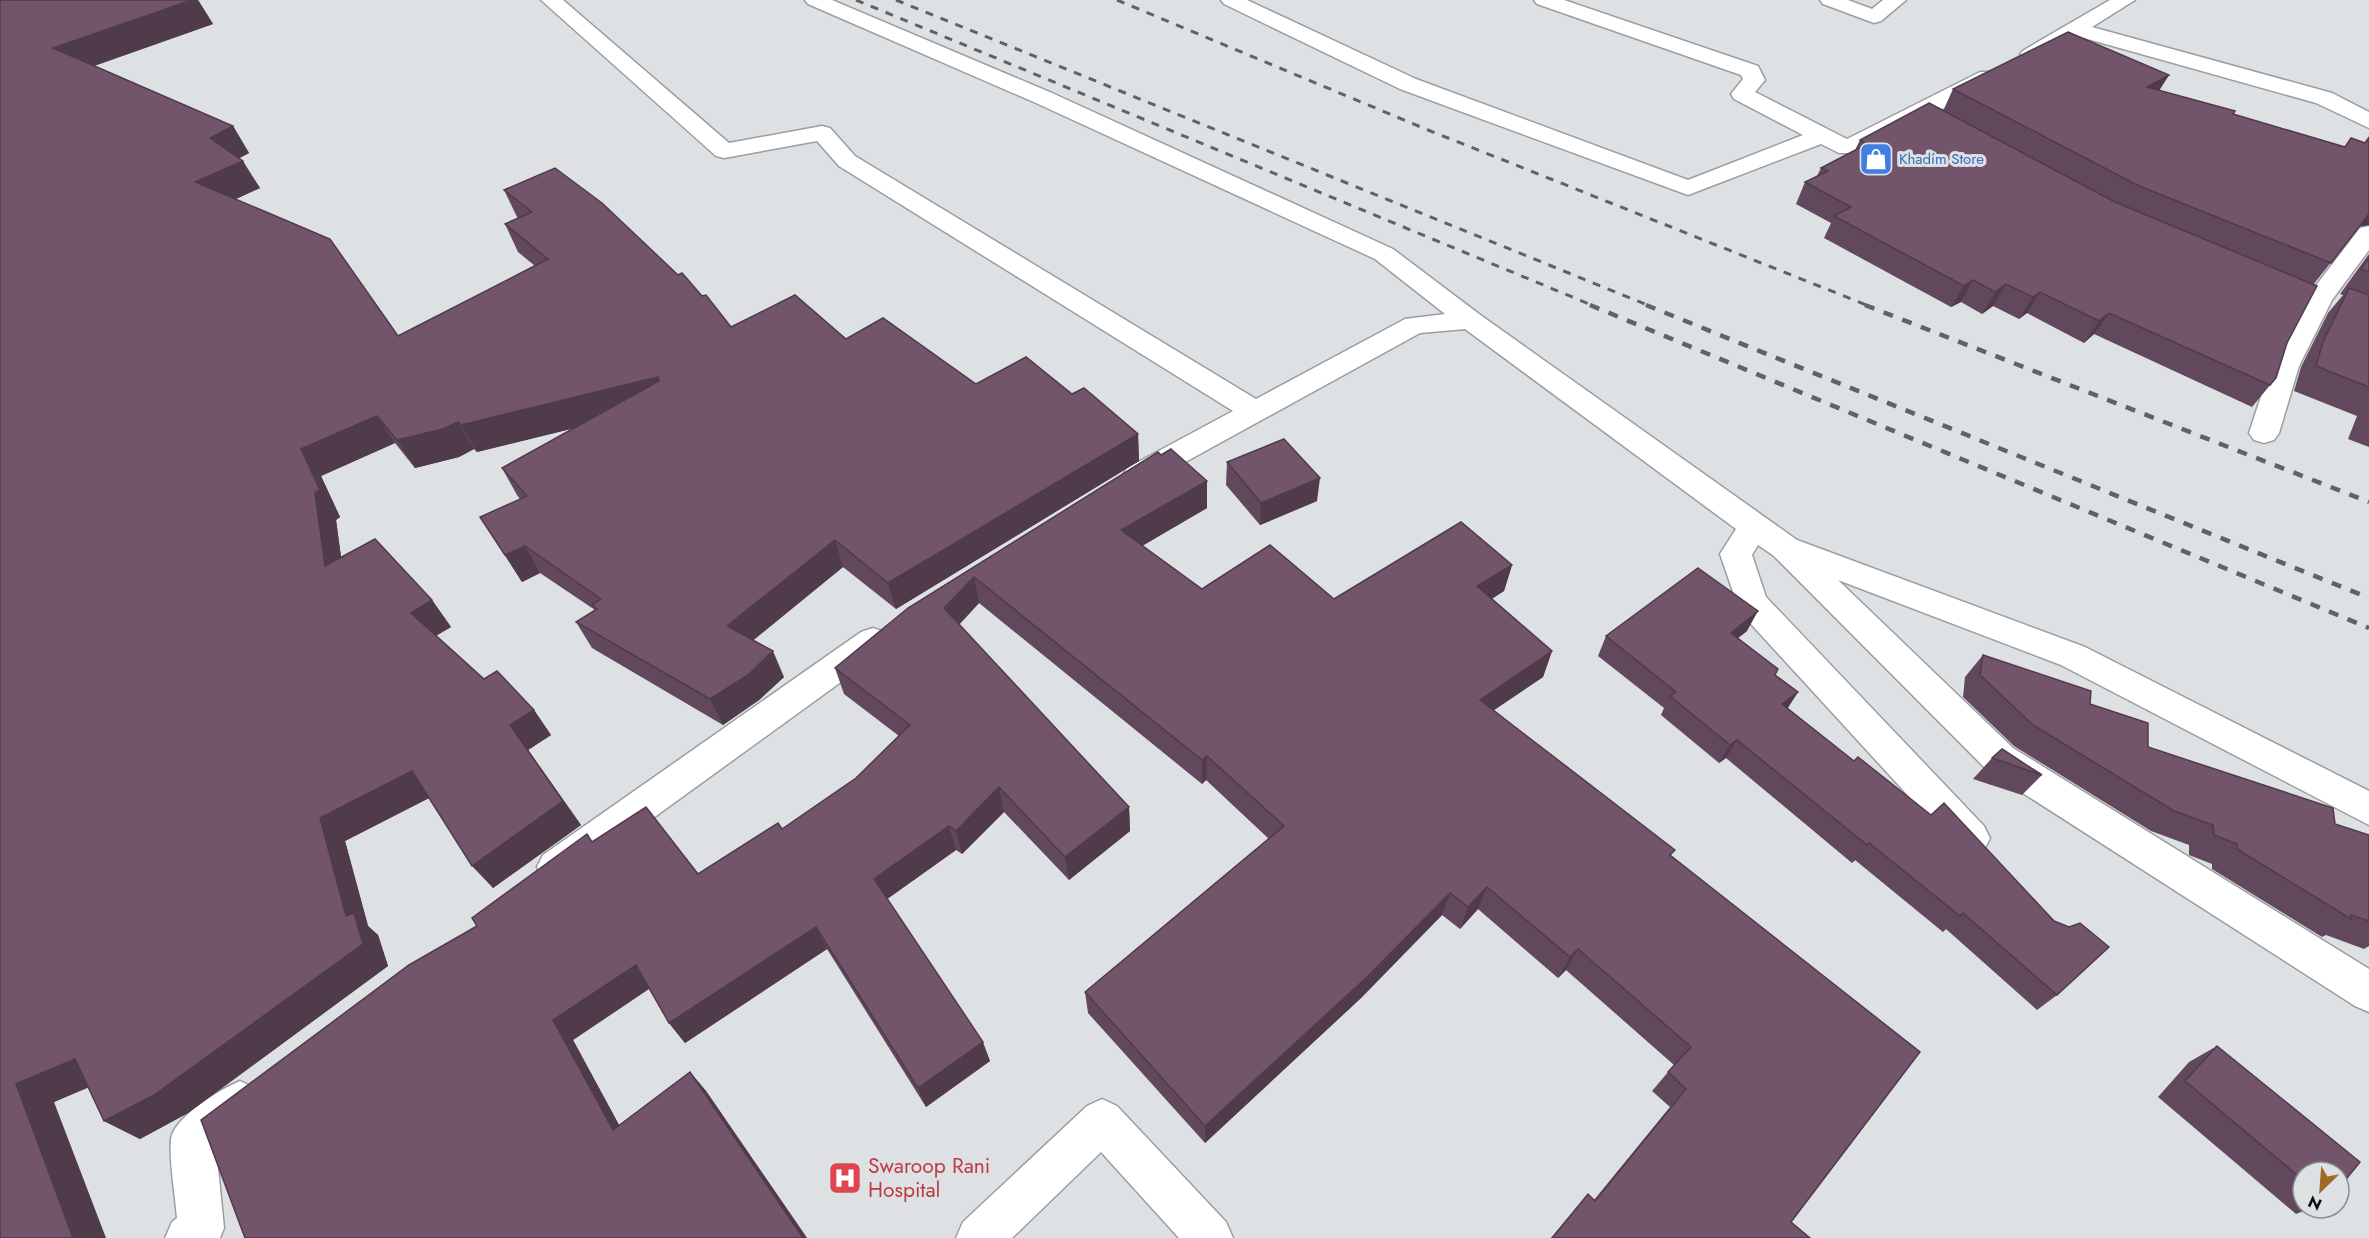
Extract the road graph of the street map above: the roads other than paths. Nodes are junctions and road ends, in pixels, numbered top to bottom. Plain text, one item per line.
1 (551, 0) edge
2 (815, 0) edge
3 (1231, 0) edge
4 (1544, 0) edge
5 (1830, 0) edge
6 (1896, 0) edge
7 (2126, 0) edge
8 (2078, 30) junction
9 (2369, 121) edge
10 (1823, 135) junction
11 (2369, 233) edge
12 (2242, 272) edge
13 (2326, 302) junction
14 (1470, 320) junction
15 (1255, 411) junction
16 (2264, 433) dead end
17 (1111, 492) edge
18 (1754, 526) junction
19 (1785, 548) junction
20 (898, 626) edge
21 (2369, 809) edge
22 (1994, 862) edge
23 (534, 883) edge
24 (2369, 992) edge
25 (268, 1082) edge
26 (188, 1238) edge
27 (980, 1238) edge
28 (1210, 1238) edge

1 - 15 street
2 - 14 street
3 - 10 street
4 - 10 street
5 - 6 street
7 - 8 street
8 - 9 street
8 - 10 street
11 - 13 street
12 - 13 street
13 - 16 street
14 - 15 street
14 - 18 street
15 - 17 street
18 - 19 street
18 - 22 street
19 - 21 street
19 - 24 street
20 - 23 street
25 - 26 street
27 - 28 street

